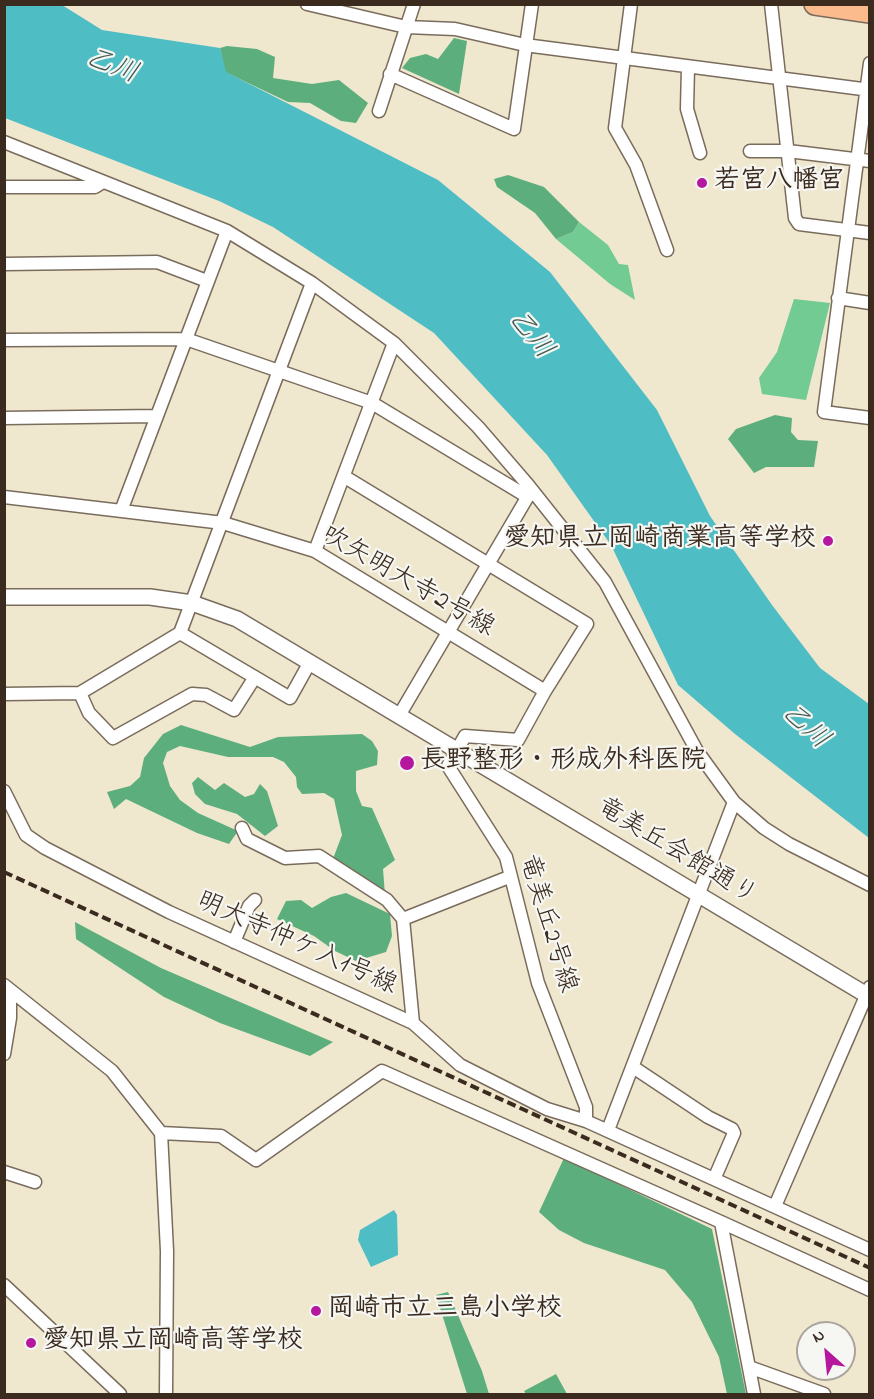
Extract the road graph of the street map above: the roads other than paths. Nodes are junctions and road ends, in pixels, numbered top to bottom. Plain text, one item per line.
1 (307, 4) edge
2 (414, 4) edge
3 (532, 4) edge
4 (630, 4) edge
5 (771, 4) edge
6 (815, 4) edge
7 (870, 12) edge
8 (406, 27) junction
9 (525, 45) junction
10 (624, 58) junction
11 (870, 63) edge
12 (688, 67) junction
13 (390, 74) junction
14 (779, 79) junction
15 (868, 90) edge
16 (379, 111) dead end
17 (4, 142) edge
18 (750, 151) dead end
19 (788, 151) junction
20 (700, 153) dead end
21 (863, 160) edge
22 (103, 182) junction
23 (4, 187) edge
24 (847, 230) junction
25 (227, 231) junction
26 (870, 233) edge
27 (667, 250) dead end
28 (4, 264) edge
29 (207, 280) junction
30 (312, 283) junction
31 (838, 298) junction
32 (870, 303) edge
33 (186, 339) junction
34 (4, 340) edge
35 (394, 343) junction
36 (278, 370) junction
37 (372, 403) junction
38 (156, 416) junction
39 (4, 418) edge
40 (870, 418) edge
41 (345, 477) junction
42 (530, 494) junction
43 (4, 497) edge
44 (121, 511) junction
45 (223, 523) junction
46 (315, 551) junction
47 (489, 565) junction
48 (4, 597) edge
49 (192, 603) junction
50 (448, 632) junction
51 (180, 633) junction
52 (310, 662) junction
53 (255, 677) junction
54 (545, 691) junction
55 (80, 693) junction
56 (4, 694) edge
57 (399, 714) junction
58 (457, 750) junction
59 (4, 791) edge
60 (734, 802) junction
61 (242, 828) dead end
62 (509, 877) junction
63 (870, 885) edge
64 (699, 894) junction
65 (255, 900) dead end
66 (403, 919) junction
67 (234, 942) junction
68 (7, 987) edge
69 (868, 993) edge
70 (413, 1023) junction
71 (4, 1054) edge
72 (633, 1067) junction
73 (586, 1121) junction
74 (608, 1130) junction
75 (161, 1133) junction
76 (4, 1172) edge
77 (715, 1177) junction
78 (35, 1182) dead end
79 (775, 1206) junction
80 (721, 1222) junction
81 (870, 1250) edge
82 (4, 1285) edge
83 (870, 1290) edge
84 (749, 1367) junction
85 (120, 1395) edge
86 (166, 1395) edge
87 (754, 1395) edge
88 (824, 1395) edge

1 - 8 street
2 - 8 street
3 - 9 street
4 - 10 street
5 - 14 street
6 - 7 highway
8 - 9 street
8 - 13 street
9 - 10 street
9 - 13 street
10 - 12 street
10 - 27 street
11 - 15 street
12 - 14 street
12 - 20 street
13 - 16 street
14 - 15 street
14 - 19 street
15 - 21 street
17 - 22 street
18 - 19 street
19 - 21 street
19 - 24 street
21 - 24 street
22 - 23 street
22 - 25 street
24 - 26 street
24 - 31 street
25 - 29 street
25 - 30 street
28 - 29 street
29 - 33 street
30 - 35 street
30 - 36 street
31 - 32 street
31 - 40 street
33 - 34 street
33 - 36 street
33 - 38 street
35 - 37 street
35 - 42 street
36 - 37 street
36 - 45 street
37 - 41 street
37 - 42 street
38 - 39 street
38 - 44 street
41 - 46 street
41 - 47 street
42 - 47 street
42 - 60 street
43 - 44 street, 吹矢明大寺2号線
44 - 45 street, 吹矢明大寺2号線
45 - 46 street, 吹矢明大寺2号線
45 - 49 street
46 - 50 street, 吹矢明大寺2号線
47 - 50 street
47 - 54 street
48 - 49 street
49 - 51 street
49 - 52 street
50 - 54 street, 吹矢明大寺2号線
50 - 57 street
51 - 53 street
51 - 55 street
52 - 53 street
52 - 57 street
53 - 55 street
54 - 58 street
55 - 56 street
57 - 58 street, 竜美丘会館通り
58 - 62 street, 竜美丘2号線
58 - 64 street, 竜美丘会館通り
59 - 67 street, 明大寺仲ケ入1号線
60 - 63 street
60 - 64 street
61 - 66 street
62 - 66 street
62 - 73 street, 竜美丘2号線
64 - 69 street, 竜美丘会館通り
64 - 72 street
65 - 67 street
66 - 70 street
67 - 70 street, 明大寺仲ケ入1号線
68 - 71 street
68 - 75 street
69 - 79 street
70 - 73 street, 明大寺仲ケ入1号線
72 - 74 street
72 - 77 street
73 - 74 street, 明大寺仲ケ入1号線
74 - 77 street
75 - 80 street
75 - 86 street
76 - 78 street
77 - 79 street
79 - 81 street
80 - 83 street
80 - 84 street
82 - 85 street
84 - 87 street
84 - 88 street

